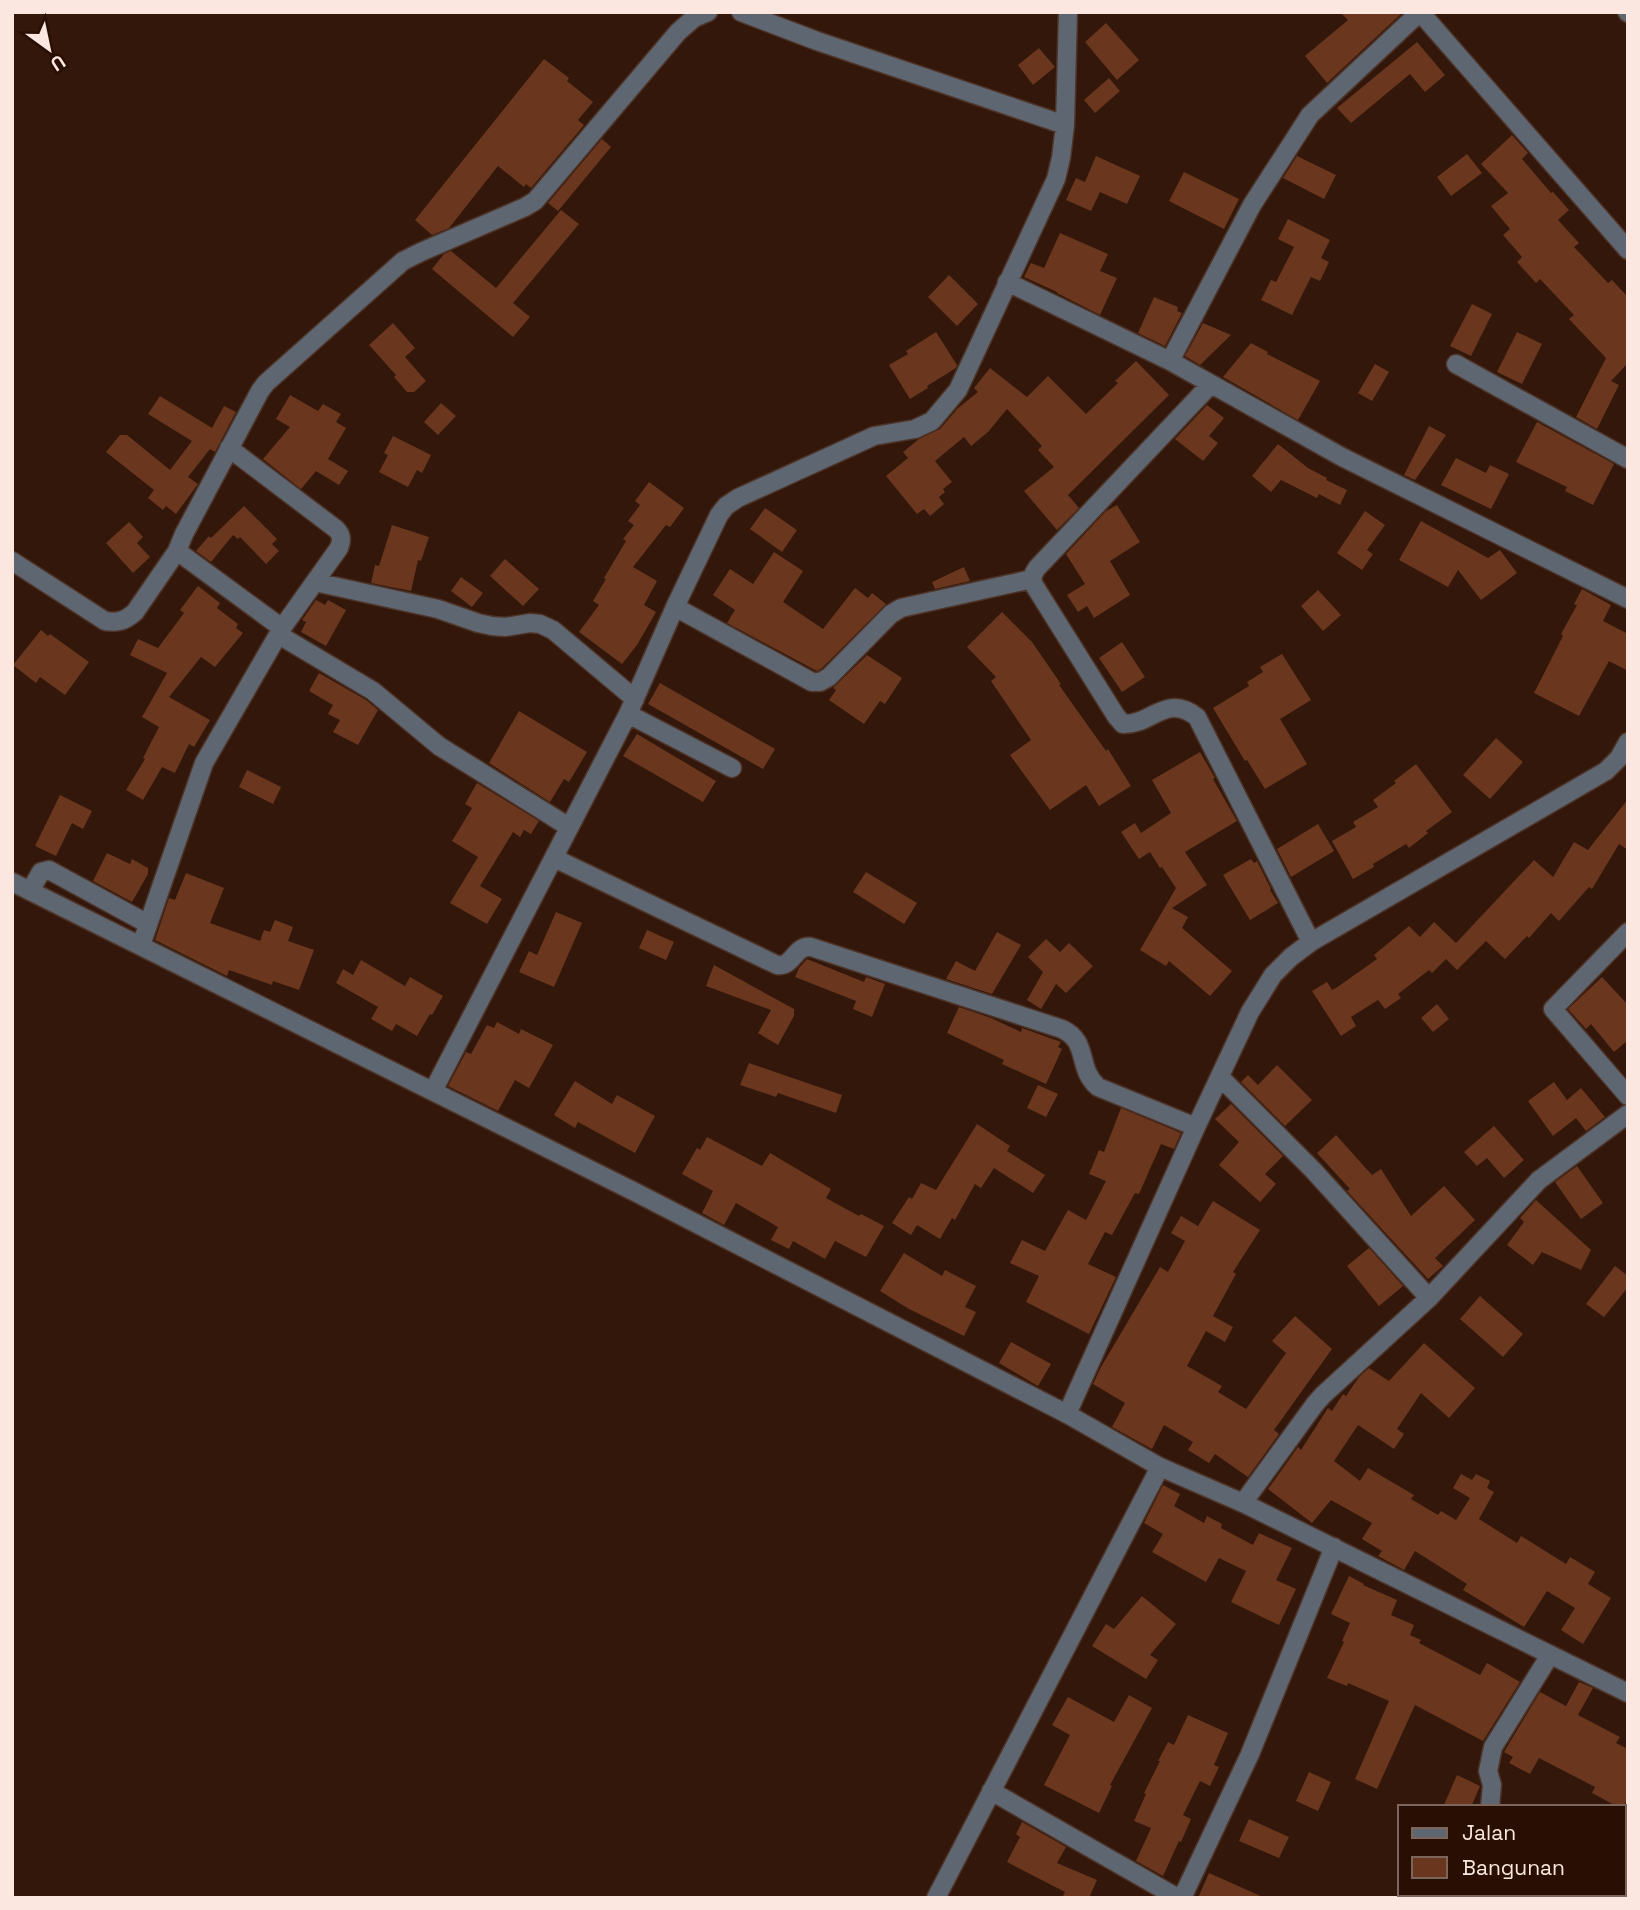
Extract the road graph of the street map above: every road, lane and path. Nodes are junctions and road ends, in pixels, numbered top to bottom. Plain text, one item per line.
1 (708, 12) edge
2 (741, 12) edge
3 (1068, 12) edge
4 (1065, 125) junction
5 (1628, 250) edge
6 (1007, 282) junction
7 (1170, 361) junction
8 (1456, 364) dead end
9 (1210, 384) junction
10 (229, 447) junction
11 (1628, 459) edge
12 (177, 551) junction
13 (12, 561) edge
14 (1032, 579) junction
15 (315, 582) junction
16 (1628, 600) edge
17 (675, 607) junction
18 (280, 632) junction
19 (631, 706) junction
20 (1628, 743) edge
21 (732, 768) dead end
22 (569, 827) junction
23 (554, 858) junction
24 (12, 882) edge
25 (30, 891) junction
26 (148, 924) junction
27 (1628, 932) edge
28 (1311, 942) junction
29 (141, 945) junction
30 (1220, 1077) junction
31 (433, 1091) junction
32 (1628, 1096) edge
33 (1628, 1114) edge
34 (1196, 1127) junction
35 (1429, 1298) junction
36 (1067, 1415) junction
37 (1160, 1467) junction
38 (1243, 1503) junction
39 (1334, 1547) junction
40 (1550, 1655) junction
41 (1628, 1693) edge
42 (991, 1791) junction
43 (1490, 1805) edge
44 (936, 1898) edge
45 (1180, 1898) edge

1 - 10 street
2 - 4 street
3 - 4 street
4 - 6 street
5 - 7 street
6 - 7 street
6 - 17 street
7 - 9 street
8 - 11 street
9 - 14 street
9 - 16 street
10 - 12 street
10 - 15 street
12 - 13 street
12 - 18 street
14 - 17 street
14 - 28 street
15 - 18 street
15 - 19 street
17 - 19 street
18 - 22 street
18 - 26 street
19 - 21 street
19 - 22 street
20 - 28 street
22 - 23 street
23 - 31 street
23 - 34 street
24 - 25 street
25 - 26 street
25 - 29 street
26 - 29 street
27 - 32 street
28 - 30 street
29 - 31 street
30 - 34 street
30 - 35 street
31 - 36 street
33 - 35 street
34 - 36 street
35 - 38 street
36 - 37 street
37 - 38 street
37 - 42 street
38 - 39 street
39 - 40 street
39 - 45 street
40 - 41 street
40 - 43 street
42 - 44 street
42 - 45 street

